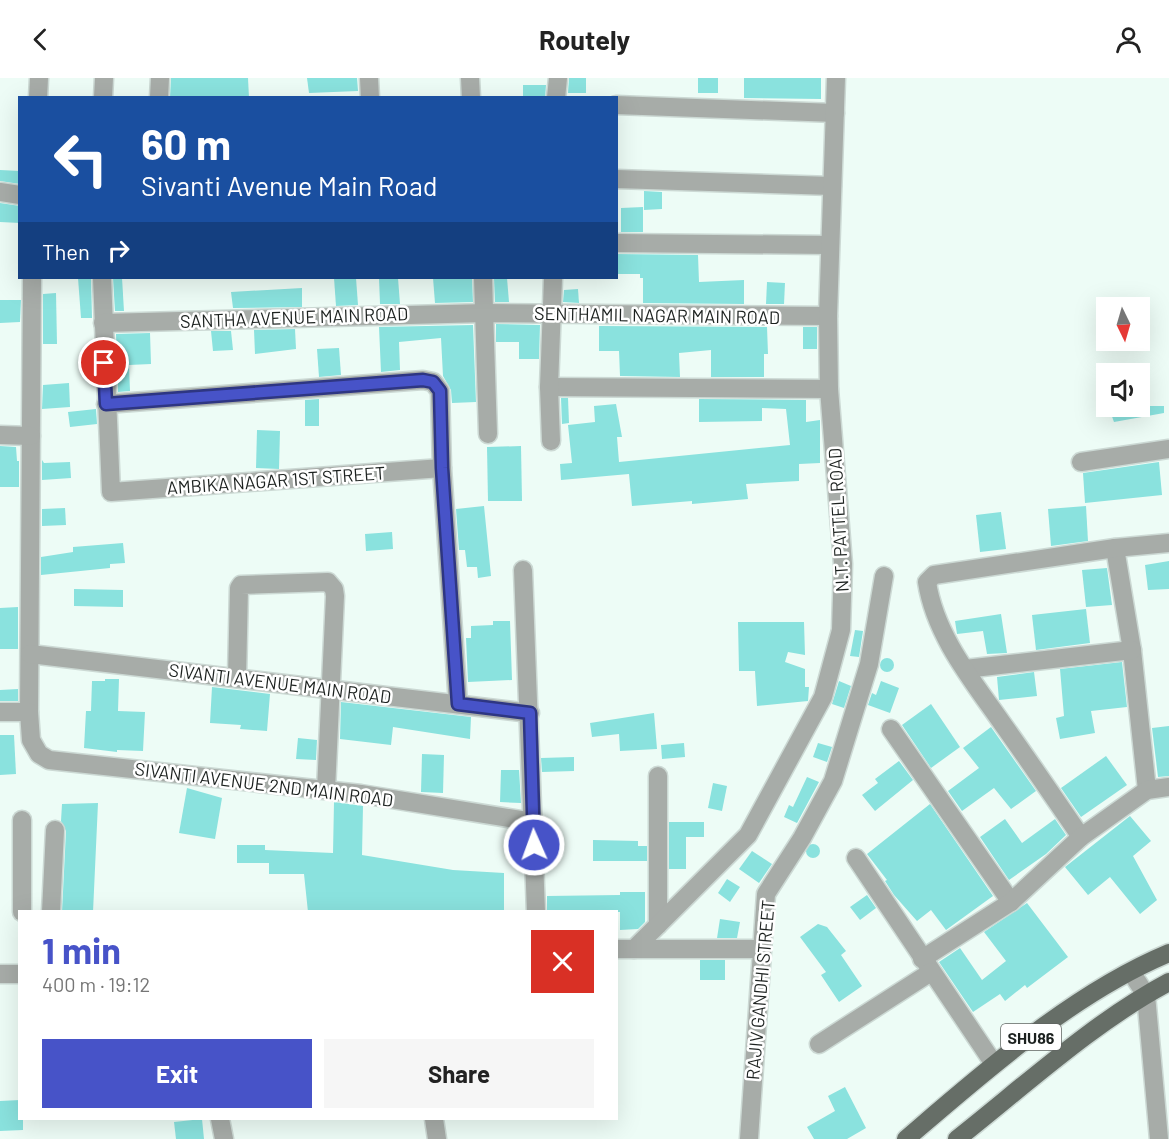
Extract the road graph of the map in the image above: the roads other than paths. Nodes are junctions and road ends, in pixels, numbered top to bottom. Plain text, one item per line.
1 (39, 78) edge
2 (104, 78) edge
3 (160, 78) edge
4 (369, 78) edge
5 (470, 78) edge
6 (558, 78) edge
7 (836, 78) edge
8 (38, 96) edge
9 (103, 96) edge
10 (159, 96) edge
11 (370, 96) edge
12 (471, 96) edge
13 (556, 96) edge
14 (618, 105) edge
15 (835, 113) junction
16 (618, 179) edge
17 (832, 186) junction
18 (0, 192) edge
19 (18, 195) edge
20 (618, 243) edge
21 (829, 245) junction
22 (32, 279) edge
23 (102, 279) edge
24 (483, 279) edge
25 (553, 279) edge
26 (486, 313) junction
27 (551, 314) junction
28 (828, 316) junction
29 (103, 323) junction
30 (549, 387) junction
31 (829, 389) junction
32 (106, 404) junction
33 (488, 434) dead end
34 (0, 435) edge
35 (31, 436) junction
36 (550, 441) dead end
37 (1169, 449) edge
38 (1081, 462) dead end
39 (442, 468) junction
40 (1169, 543) edge
41 (1115, 548) junction
42 (523, 570) dead end
43 (884, 576) dead end
44 (1132, 650) junction
45 (30, 654) junction
46 (965, 669) junction
47 (237, 678) junction
48 (331, 689) junction
49 (458, 704) junction
50 (0, 712) edge
51 (29, 712) junction
52 (530, 713) junction
53 (891, 729) dead end
54 (658, 776) dead end
55 (1169, 787) edge
56 (326, 790) junction
57 (1147, 790) junction
58 (22, 820) dead end
59 (533, 822) junction
60 (55, 830) dead end
61 (1081, 837) junction
62 (856, 858) dead end
63 (1011, 902) junction
64 (22, 910) edge
65 (51, 910) edge
66 (536, 910) edge
67 (658, 925) junction
68 (625, 949) edge
69 (761, 949) junction
70 (1163, 956) edge
71 (927, 966) junction
72 (1131, 972) junction
73 (0, 974) edge
74 (18, 974) edge
75 (1169, 984) edge
76 (1146, 995) junction
77 (819, 1044) dead end
78 (994, 1064) junction
79 (220, 1120) edge
80 (434, 1120) edge
81 (224, 1139) edge
82 (437, 1139) edge
83 (749, 1139) edge
84 (906, 1139) edge
85 (957, 1139) edge
86 (1158, 1139) edge

1 - 8 street
2 - 9 street
3 - 10 street
4 - 11 street
5 - 12 street
6 - 13 street
7 - 15 street, N.T. PATTEL ROAD
14 - 15 street
15 - 17 street, N.T. PATTEL ROAD
16 - 17 street
17 - 21 street, N.T. PATTEL ROAD
18 - 19 street
20 - 21 street
21 - 28 street, N.T. PATTEL ROAD
22 - 35 street, SIVANTI AVENUE 2ND MAIN ROAD
23 - 29 street
24 - 26 street
25 - 27 street
26 - 27 street, SENTHAMIL NAGAR MAIN ROAD
26 - 29 street, SANTHA AVENUE MAIN ROAD
26 - 33 street
27 - 28 street, SENTHAMIL NAGAR MAIN ROAD
27 - 30 street
28 - 31 street, N.T. PATTEL ROAD
29 - 32 street
30 - 31 street
30 - 36 street
31 - 67 street, N.T. PATTEL ROAD
32 - 39 street
32 - 39 street, AMBIKA NAGAR 1ST STREET
34 - 35 street
35 - 45 street, SIVANTI AVENUE 2ND MAIN ROAD
37 - 38 street
39 - 49 street
40 - 41 street
41 - 44 street
41 - 46 street
42 - 52 street
43 - 69 street, RAJIV GANDHI STREET
44 - 46 street
44 - 57 street
45 - 47 street, SIVANTI AVENUE MAIN ROAD
45 - 51 street, SIVANTI AVENUE 2ND MAIN ROAD
46 - 61 street
47 - 48 street, SIVANTI AVENUE MAIN ROAD
47 - 48 street
48 - 49 street, SIVANTI AVENUE MAIN ROAD
48 - 56 street
49 - 52 street, SIVANTI AVENUE MAIN ROAD
50 - 51 street
51 - 56 street, SIVANTI AVENUE 2ND MAIN ROAD
52 - 59 street
53 - 63 street
54 - 67 street
55 - 57 street
56 - 59 street, SIVANTI AVENUE 2ND MAIN ROAD
57 - 61 street
58 - 64 street
59 - 66 street
60 - 65 street
61 - 63 street
62 - 71 street
63 - 71 street
67 - 68 street, N.T. PATTEL ROAD
68 - 69 street
69 - 83 street, RAJIV GANDHI STREET
70 - 72 main road, SHU86
70 - 75 street
71 - 77 street
71 - 78 street
72 - 76 street
72 - 78 main road, SHU86
73 - 74 street
75 - 76 main road, SHU86
76 - 85 main road, SHU86
76 - 86 street
78 - 84 main road, SHU86
79 - 81 street
80 - 82 street

